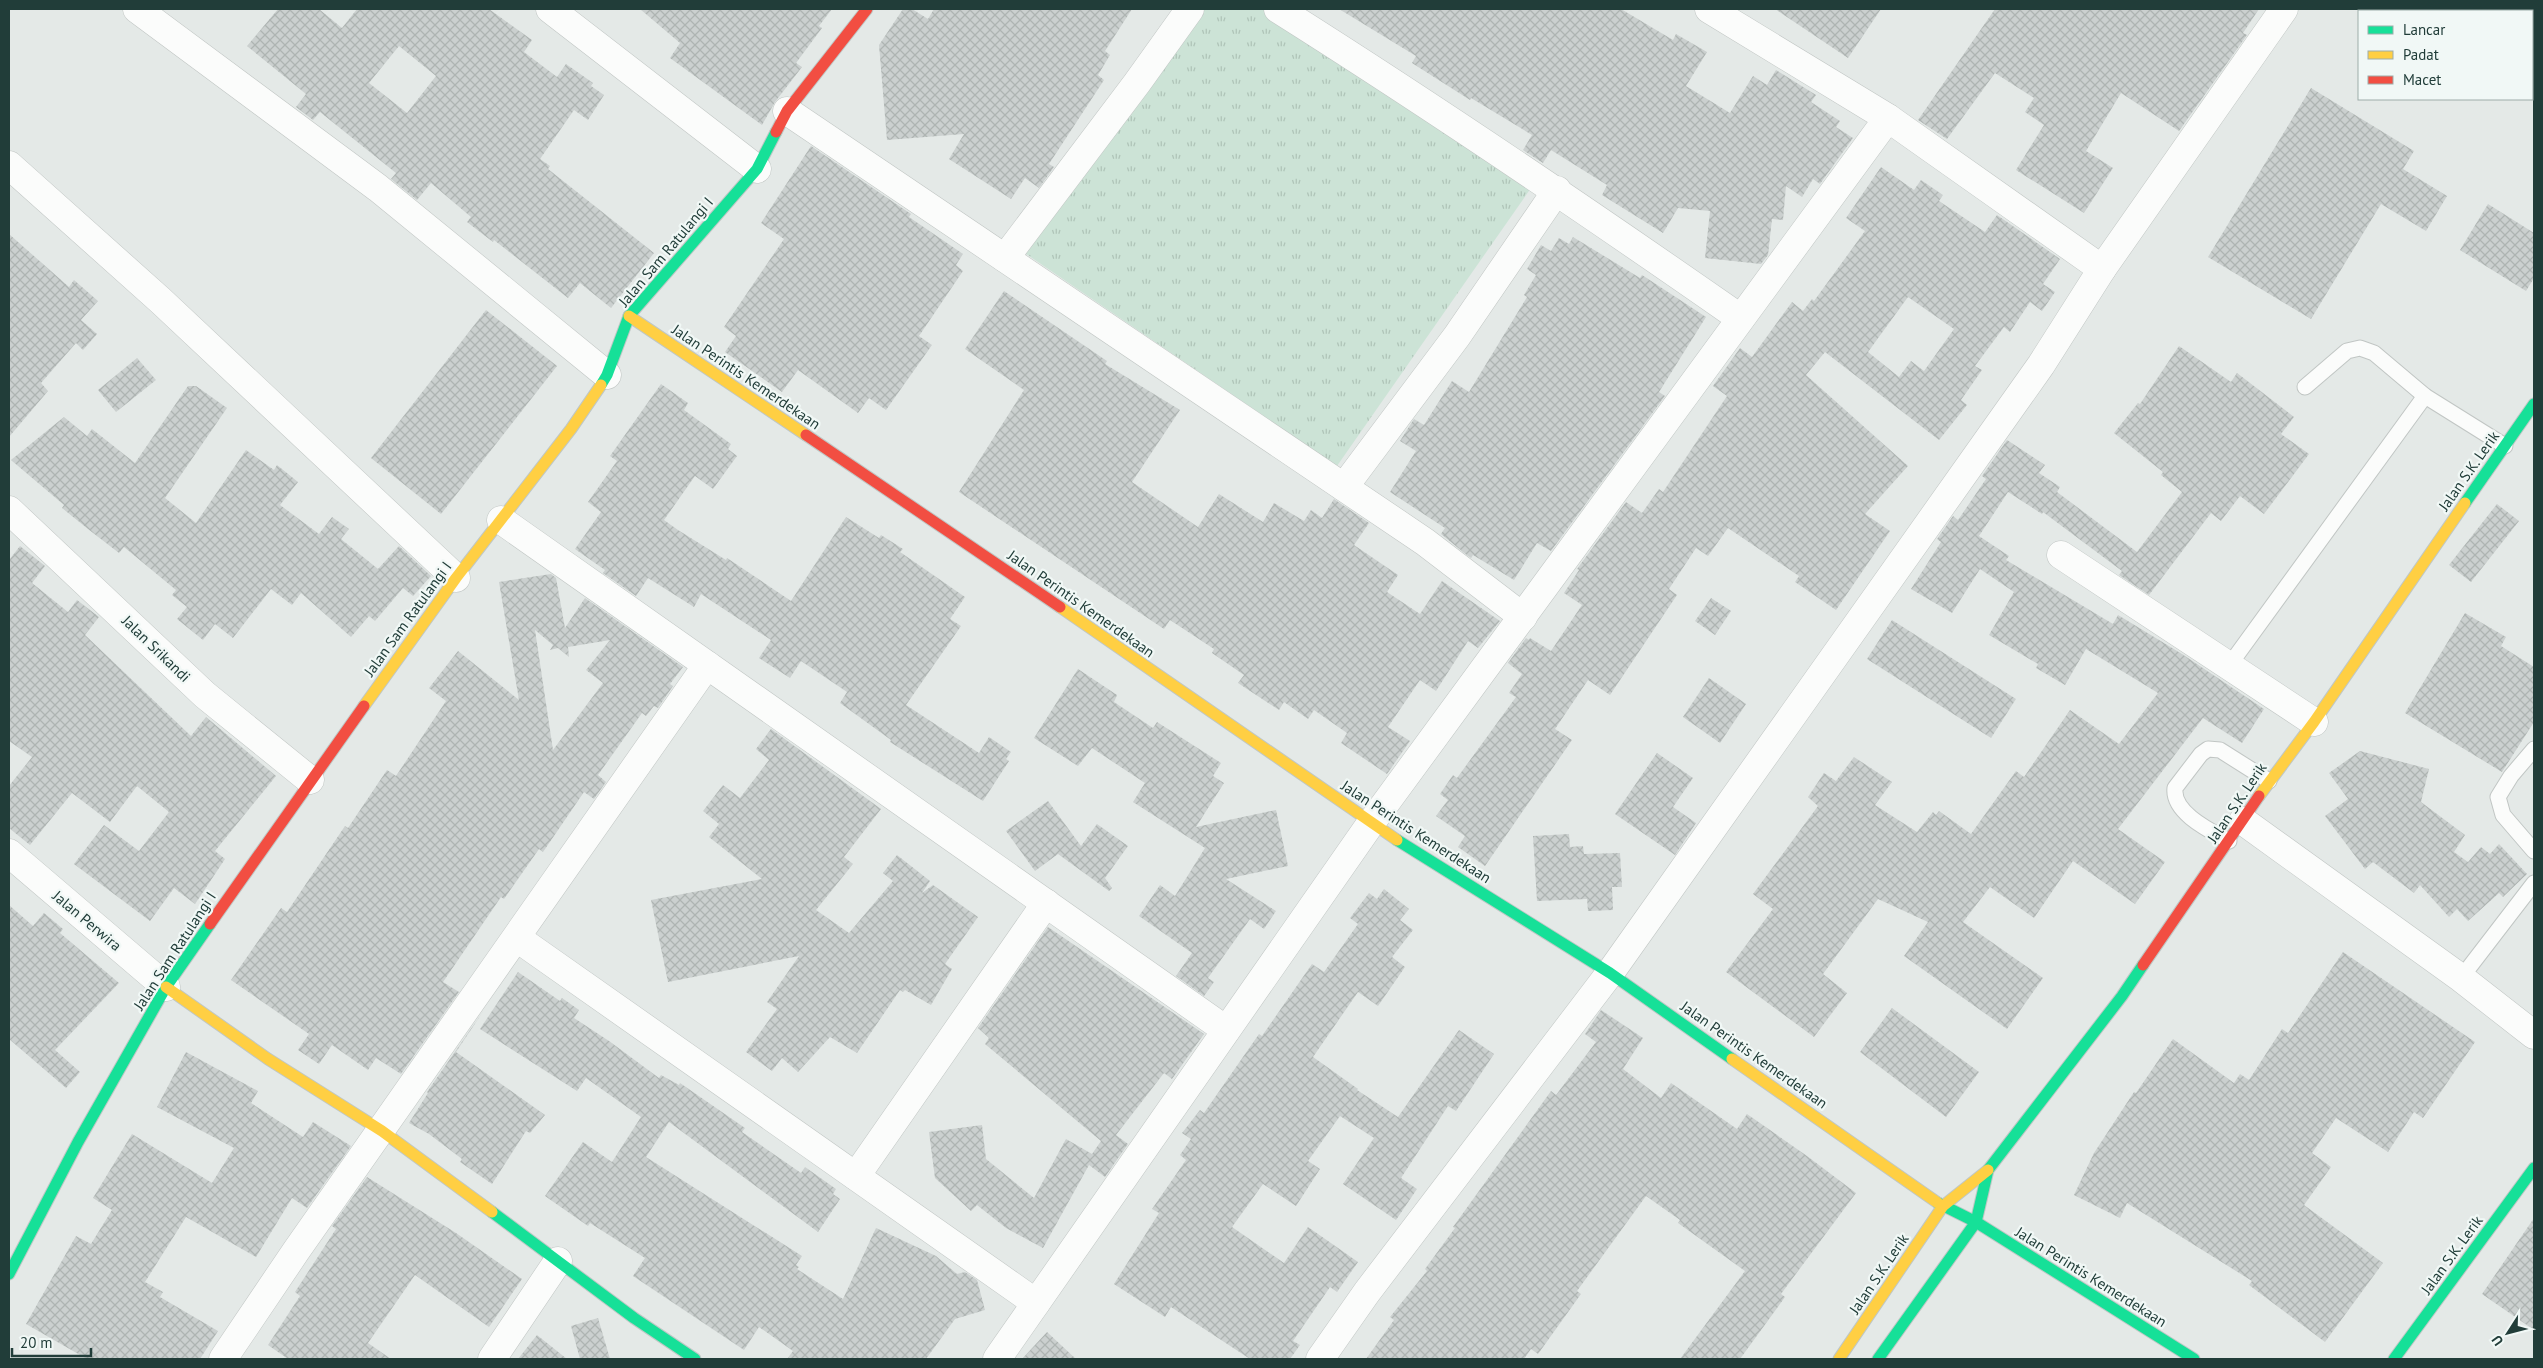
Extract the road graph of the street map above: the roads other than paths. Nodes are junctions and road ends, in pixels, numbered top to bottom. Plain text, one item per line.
1 (137, 9) edge
2 (550, 9) edge
3 (867, 9) edge
4 (1190, 9) edge
5 (1278, 9) edge
6 (1709, 9) edge
7 (2284, 9) edge
8 (787, 111) junction
9 (1888, 118) junction
10 (9, 165) edge
11 (756, 169) junction
12 (1557, 190) junction
13 (1005, 258) junction
14 (2102, 269) junction
15 (630, 316) junction
16 (1740, 318) junction
17 (607, 375) junction
18 (2305, 387) dead end
19 (2425, 396) junction
20 (2534, 404) edge
21 (2505, 446) junction
22 (1344, 487) junction
23 (9, 510) edge
24 (501, 520) junction
25 (2061, 555) dead end
26 (456, 578) junction
27 (1523, 617) junction
28 (707, 665) junction
29 (2228, 667) junction
30 (2314, 722) junction
31 (2534, 749) edge
32 (310, 780) junction
33 (2269, 780) junction
34 (1371, 823) junction
35 (2236, 831) junction
36 (2534, 851) edge
37 (9, 853) edge
38 (2534, 883) edge
39 (1046, 903) junction
40 (517, 938) junction
41 (1610, 973) junction
42 (2461, 978) junction
43 (166, 987) junction
44 (1226, 1030) junction
45 (2534, 1035) edge
46 (382, 1131) junction
47 (2534, 1168) edge
48 (1988, 1170) junction
49 (856, 1176) junction
50 (1943, 1206) junction
51 (1976, 1222) junction
52 (558, 1261) junction
53 (9, 1274) edge
54 (1036, 1303) junction
55 (223, 1359) edge
56 (492, 1359) edge
57 (695, 1359) edge
58 (997, 1359) edge
59 (1320, 1359) edge
60 (1839, 1359) edge
61 (1878, 1359) edge
62 (2194, 1359) edge
63 (2394, 1359) edge

1 - 17 street
2 - 11 street
3 - 8 main road, Jalan Sam Ratulangi I
4 - 13 street
5 - 12 street
6 - 9 street
7 - 14 street
8 - 11 main road, Jalan Sam Ratulangi I
8 - 13 street
9 - 14 street
9 - 16 street
10 - 26 street
11 - 15 main road, Jalan Sam Ratulangi I
12 - 16 street
12 - 22 street
13 - 22 street
14 - 41 street
15 - 17 main road, Jalan Sam Ratulangi I
15 - 34 main road, Jalan Perintis Kemerdekaan
16 - 27 street
17 - 24 main road, Jalan Sam Ratulangi I
18 - 19 lane
19 - 21 lane
19 - 29 lane
20 - 21 main road, Jalan S.K. Lerik
21 - 30 main road, Jalan S.K. Lerik
22 - 27 street
23 - 32 street, Jalan Srikandi
24 - 26 main road, Jalan Sam Ratulangi I
24 - 28 street
25 - 29 street
26 - 32 main road, Jalan Sam Ratulangi I
27 - 34 street
28 - 39 street
28 - 40 street
29 - 30 street
30 - 33 main road, Jalan S.K. Lerik
31 - 36 lane
32 - 43 main road, Jalan Sam Ratulangi I
33 - 35 main road, Jalan S.K. Lerik
33 - 35 lane
34 - 41 main road, Jalan Perintis Kemerdekaan
34 - 44 street
35 - 42 street
35 - 48 main road, Jalan S.K. Lerik
37 - 43 street, Jalan Perwira
38 - 42 lane
39 - 44 street
39 - 49 street
40 - 46 street
40 - 49 street
41 - 50 main road, Jalan Perintis Kemerdekaan
41 - 59 street
42 - 45 street
43 - 46 main road
43 - 53 main road, Jalan Sam Ratulangi I
44 - 54 street
46 - 52 main road
46 - 55 street
47 - 63 main road, Jalan S.K. Lerik
48 - 50 main road, Jalan S.K. Lerik
48 - 51 main road, Jalan S.K. Lerik
49 - 54 street
50 - 51 main road, Jalan Perintis Kemerdekaan
50 - 60 main road, Jalan S.K. Lerik
51 - 61 main road
51 - 62 main road, Jalan Perintis Kemerdekaan
52 - 56 street
52 - 57 main road
54 - 58 street

